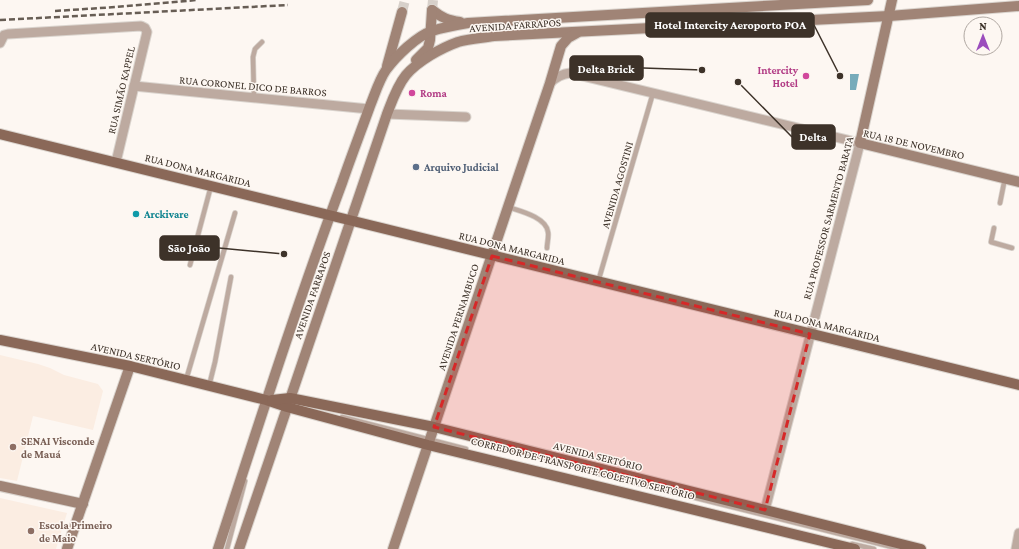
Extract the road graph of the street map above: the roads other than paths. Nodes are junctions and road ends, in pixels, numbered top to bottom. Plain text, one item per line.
1 (868, 0) edge
2 (892, 0) edge
3 (1019, 6) edge
4 (402, 12) tunnel mouth
5 (889, 16) junction
6 (468, 23) junction
7 (431, 31) junction
8 (579, 32) junction
9 (2, 39) edge
10 (262, 42) dead end
11 (385, 71) junction
12 (410, 71) junction
13 (550, 82) junction
14 (134, 86) junction
15 (653, 94) junction
16 (254, 98) junction
17 (369, 109) junction
18 (387, 114) junction
19 (466, 117) dead end
20 (0, 134) edge
21 (860, 144) junction
22 (116, 162) junction
23 (1005, 178) junction
24 (1019, 182) edge
25 (211, 186) junction
26 (1000, 203) dead end
27 (508, 207) junction
28 (235, 213) dead end
29 (330, 216) junction
30 (350, 221) junction
31 (994, 228) dead end
32 (547, 248) dead end
33 (1012, 248) dead end
34 (492, 256) junction
35 (190, 265) dead end
36 (231, 277) dead end
37 (598, 282) junction
38 (810, 334) junction
39 (0, 340) edge
40 (130, 366) junction
41 (186, 380) junction
42 (1019, 385) edge
43 (208, 386) junction
44 (266, 400) junction
45 (288, 403) junction
46 (434, 427) junction
47 (429, 442) junction
48 (0, 486) edge
49 (83, 504) junction
50 (252, 510) junction
51 (764, 513) junction
52 (1019, 533) edge
53 (67, 549) edge
54 (218, 549) edge
55 (227, 549) edge
56 (234, 549) edge
57 (239, 549) edge
58 (393, 549) edge
59 (855, 549) edge
60 (874, 549) edge
61 (900, 549) edge
62 (921, 549) edge
63 (1016, 549) edge

1 - 6 main road, AVENIDA FARRAPOS
2 - 5 main road, RUA PROFESSOR SARMENTO BARATA
3 - 5 main road, AVENIDA FARRAPOS
4 - 11 main road
5 - 8 main road, AVENIDA FARRAPOS
5 - 21 main road, RUA PROFESSOR SARMENTO BARATA
6 - 7 main road, AVENIDA FARRAPOS
6 - 7 main road
7 - 11 main road, AVENIDA FARRAPOS
7 - 12 main road
8 - 12 main road, AVENIDA FARRAPOS
8 - 13 main road, AVENIDA PERNAMBUCO
9 - 14 street, RUA SIMÃO KAPPEL
10 - 16 lane
11 - 17 main road, AVENIDA FARRAPOS
12 - 18 main road, AVENIDA FARRAPOS
13 - 15 street, RUA 18 DE NOVEMBRO
13 - 27 main road, AVENIDA PERNAMBUCO
14 - 16 street, RUA CORONEL DICO DE BARROS
14 - 22 street, RUA SIMÃO KAPPEL
15 - 21 street, RUA 18 DE NOVEMBRO
15 - 37 lane, AVENIDA AGOSTINI
16 - 17 street, RUA CORONEL DICO DE BARROS
17 - 29 main road, AVENIDA FARRAPOS
18 - 19 street
18 - 30 main road, AVENIDA FARRAPOS
20 - 22 main road, RUA DONA MARGARIDA
21 - 23 main road, RUA 18 DE NOVEMBRO
21 - 38 street, RUA PROFESSOR SARMENTO BARATA
22 - 25 main road, RUA DONA MARGARIDA
23 - 24 main road, RUA 18 DE NOVEMBRO
23 - 26 lane
25 - 29 main road, RUA DONA MARGARIDA
25 - 35 lane
27 - 32 lane
27 - 34 main road, AVENIDA PERNAMBUCO
28 - 41 lane
29 - 30 main road, RUA DONA MARGARIDA
29 - 44 main road, AVENIDA FARRAPOS
30 - 34 main road, RUA DONA MARGARIDA
30 - 45 main road, AVENIDA FARRAPOS
31 - 33 lane
34 - 37 main road, RUA DONA MARGARIDA
34 - 46 main road, AVENIDA PERNAMBUCO
36 - 43 lane
37 - 38 main road, RUA DONA MARGARIDA
38 - 42 main road, RUA DONA MARGARIDA
38 - 51 street, RUA PROFESSOR SARMENTO BARATA
39 - 40 main road, AVENIDA SERTÓRIO
40 - 41 main road, AVENIDA SERTÓRIO
40 - 49 main road
41 - 43 main road, AVENIDA SERTÓRIO
43 - 44 main road, AVENIDA SERTÓRIO
44 - 45 main road, AVENIDA SERTÓRIO
44 - 54 main road, AVENIDA FARRAPOS
44 - 55 lane
45 - 46 main road, AVENIDA SERTÓRIO
45 - 47 main road, AVENIDA SERTÓRIO
45 - 50 main road, AVENIDA FARRAPOS
46 - 47 main road, AVENIDA PERNAMBUCO
46 - 51 main road, AVENIDA SERTÓRIO
47 - 58 main road, AVENIDA PERNAMBUCO
47 - 59 main road, AVENIDA SERTÓRIO
47 - 60 lane, CORREDOR DE TRANSPORTE COLETIVO SERTÓRIO
48 - 49 main road
49 - 53 main road
50 - 56 lane
50 - 57 main road, AVENIDA FARRAPOS
51 - 61 lane
51 - 62 main road, AVENIDA SERTÓRIO
52 - 63 street

